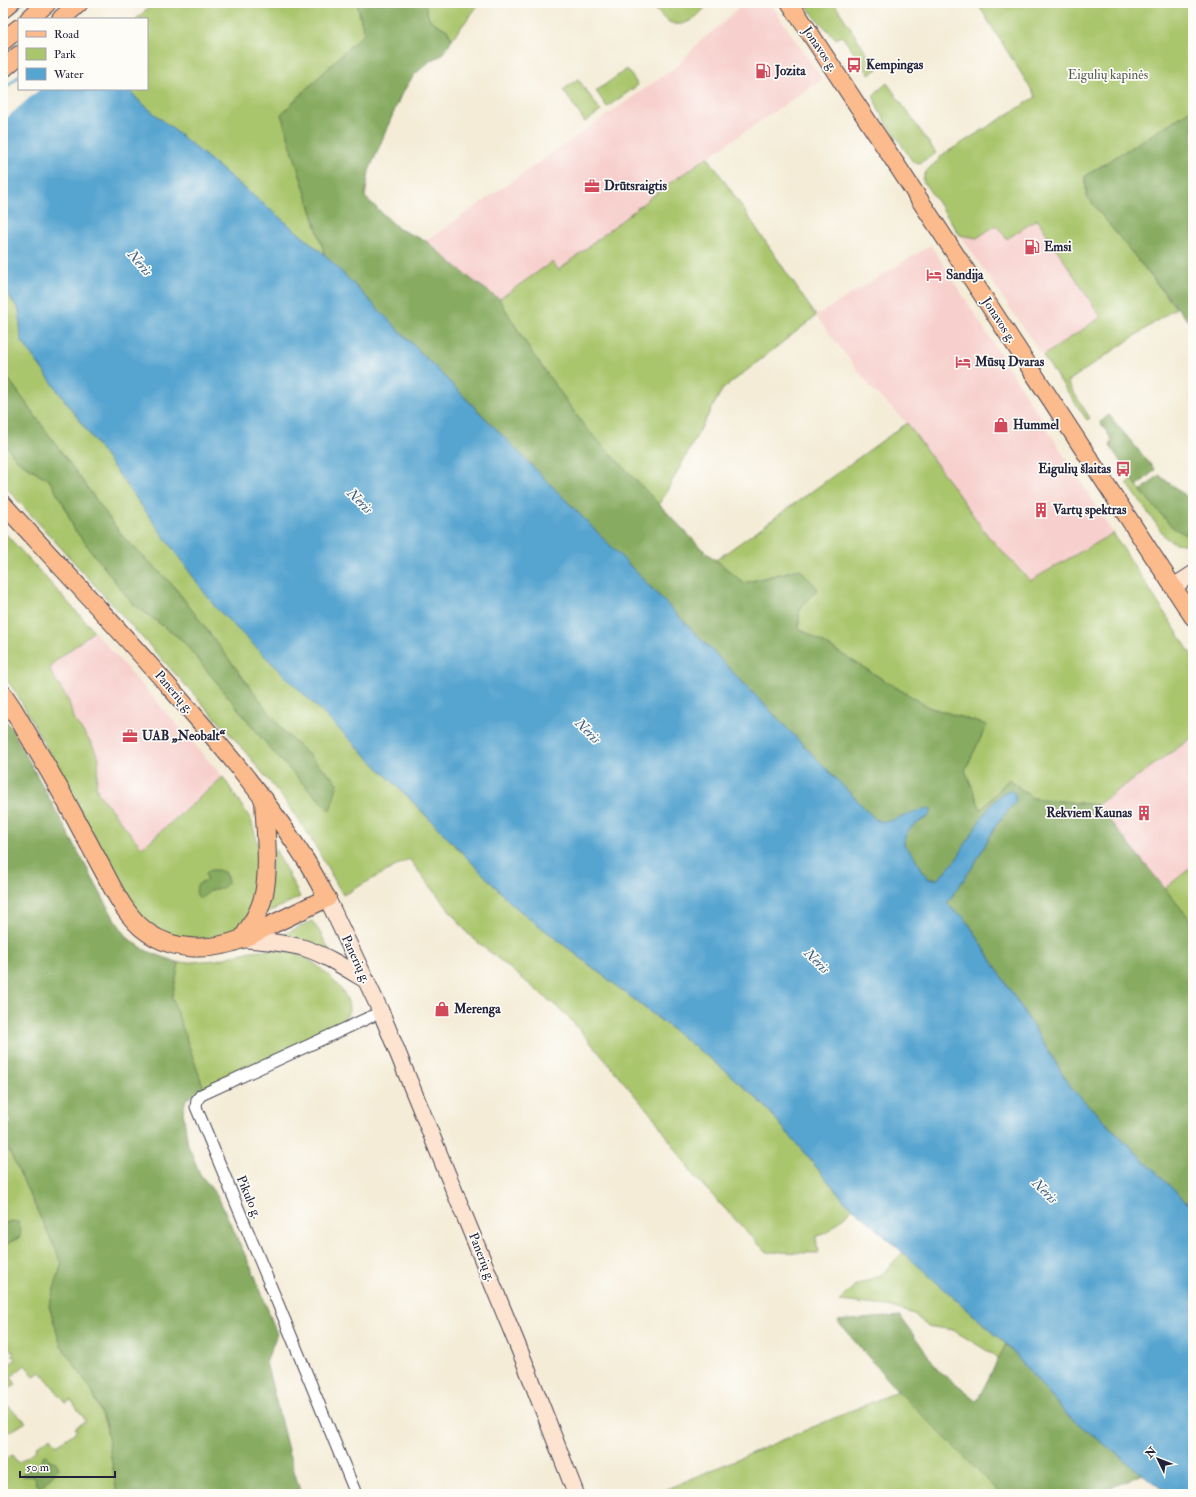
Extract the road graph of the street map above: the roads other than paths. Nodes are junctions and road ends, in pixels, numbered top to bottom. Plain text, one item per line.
1 (10, 3) edge
2 (48, 3) edge
3 (79, 3) edge
4 (790, 3) edge
5 (3, 9) edge
6 (30, 18) edge
7 (62, 18) edge
8 (18, 29) edge
9 (3, 41) edge
10 (18, 56) edge
11 (3, 69) edge
12 (3, 504) edge
13 (1193, 574) edge
14 (1173, 587) junction
15 (1193, 617) edge
16 (3, 694) edge
17 (264, 799) junction
18 (327, 898) junction
19 (242, 939) junction
20 (367, 981) junction
21 (381, 1012) junction
22 (356, 1494) edge
23 (576, 1494) edge

1 - 5 highway
2 - 6 highway
3 - 7 highway
4 - 14 main road, Jonavos g.
8 - 9 highway
10 - 11 highway
12 - 17 main road, Panerių g.
13 - 14 main road
14 - 15 main road, Jonavos g.
16 - 19 highway
17 - 18 main road, Panerių g.
17 - 19 highway
18 - 19 highway
18 - 20 main road, Panerių g.
19 - 20 main road
20 - 21 main road, Panerių g.
21 - 22 street, Pikulo g.
21 - 23 main road, Panerių g.

